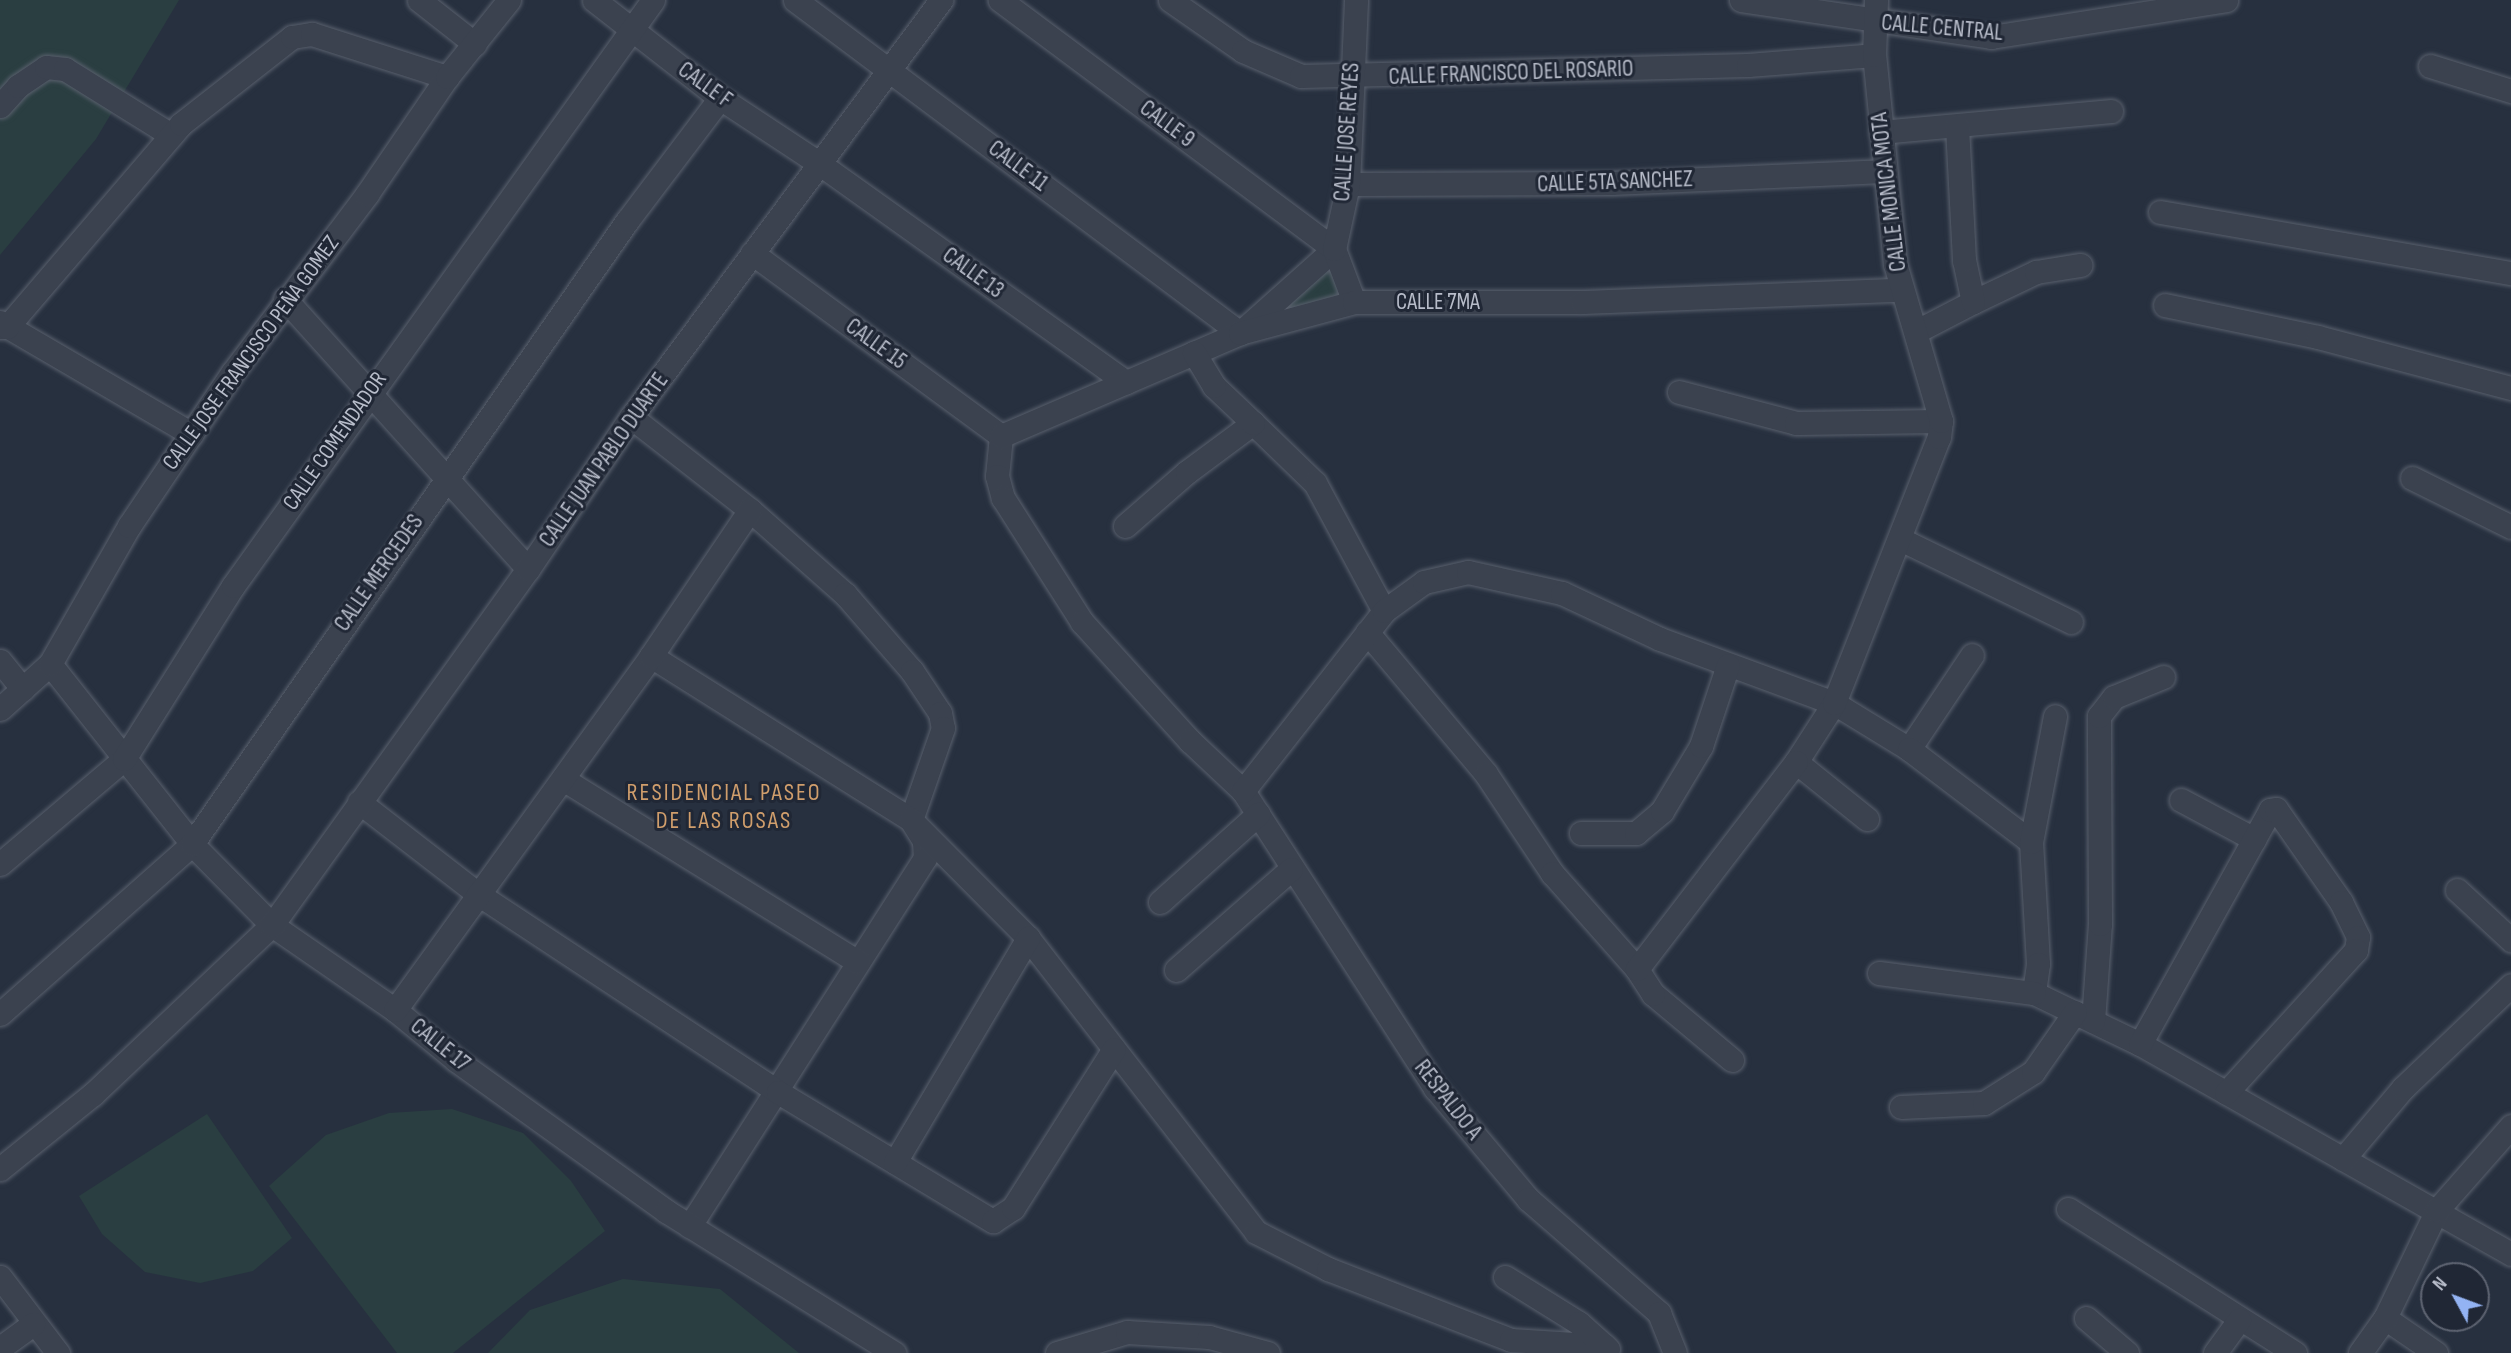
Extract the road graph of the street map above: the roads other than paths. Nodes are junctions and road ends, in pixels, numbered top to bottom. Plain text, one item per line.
1 (419, 0) edge
2 (509, 0) edge
3 (594, 0) edge
4 (653, 0) edge
5 (795, 0) edge
6 (941, 0) edge
7 (1000, 0) edge
8 (1170, 0) edge
9 (1356, 0) edge
10 (1741, 0) edge
11 (1876, 0) edge
12 (2226, 0) edge
13 (1872, 23) junction
14 (632, 30) junction
15 (475, 44) junction
16 (1874, 55) junction
17 (2430, 66) dead end
18 (891, 71) junction
19 (447, 77) junction
20 (1350, 78) junction
21 (2511, 91) edge
22 (720, 98) junction
23 (0, 106) edge
24 (2111, 111) dead end
25 (1957, 126) junction
26 (1881, 132) junction
27 (171, 135) junction
28 (820, 163) junction
29 (1883, 171) junction
30 (1348, 184) junction
31 (2160, 212) dead end
32 (1334, 249) junction
33 (752, 253) junction
34 (2080, 265) dead end
35 (2511, 273) edge
36 (1900, 290) junction
37 (285, 299) junction
38 (1354, 302) junction
39 (1973, 302) junction
40 (2165, 305) dead end
41 (2, 325) edge
42 (1917, 331) junction
43 (1240, 333) junction
44 (1194, 353) junction
45 (1126, 382) junction
46 (2511, 388) edge
47 (1679, 392) dead end
48 (368, 394) junction
49 (631, 417) junction
50 (1941, 421) junction
51 (1253, 423) junction
52 (192, 434) junction
53 (1000, 436) junction
54 (447, 477) junction
55 (2412, 478) dead end
56 (750, 510) junction
57 (1125, 526) dead end
58 (2511, 527) edge
59 (1900, 539) junction
60 (528, 569) junction
61 (1384, 611) junction
62 (2071, 622) dead end
63 (1367, 632) junction
64 (1972, 655) dead end
65 (651, 656) junction
66 (0, 661) edge
67 (50, 664) junction
68 (1728, 665) junction
69 (2163, 677) dead end
70 (23, 689) junction
71 (1834, 703) junction
72 (0, 709) edge
73 (2055, 716) dead end
74 (1909, 749) junction
75 (124, 759) junction
76 (1796, 762) junction
77 (563, 779) junction
78 (1242, 791) junction
79 (2181, 800) dead end
80 (359, 802) junction
81 (1258, 814) junction
82 (1867, 819) dead end
83 (911, 820) junction
84 (1581, 832) dead end
85 (2254, 839) junction
86 (2031, 842) junction
87 (192, 844) junction
88 (0, 864) edge
89 (1291, 869) junction
90 (2456, 890) dead end
91 (478, 894) junction
92 (1160, 902) dead end
93 (272, 925) junction
94 (1028, 938) junction
95 (2511, 940) edge
96 (858, 962) junction
97 (1637, 969) junction
98 (1176, 970) dead end
99 (1879, 973) dead end
100 (2511, 985) edge
101 (2034, 993) junction
102 (395, 1010) junction
103 (0, 1014) edge
104 (2084, 1017) junction
105 (2140, 1044) junction
106 (1114, 1049) junction
107 (1732, 1060) dead end
108 (778, 1092) junction
109 (2225, 1093) junction
110 (1901, 1107) dead end
111 (2511, 1126) edge
112 (2343, 1159) junction
113 (895, 1162) junction
114 (0, 1169) edge
115 (2068, 1209) dead end
116 (2437, 1210) junction
117 (690, 1226) junction
118 (2511, 1254) edge
119 (0, 1277) edge
120 (1505, 1277) dead end
121 (2086, 1318) dead end
122 (2385, 1318) junction
123 (2239, 1320) junction
124 (33, 1324) junction
125 (0, 1348) edge
126 (1609, 1350) edge
127 (58, 1353) edge
128 (894, 1353) edge
129 (1057, 1353) edge
130 (1268, 1353) edge
131 (1675, 1353) edge
132 (2127, 1353) edge
133 (2215, 1353) edge
134 (2295, 1353) edge
135 (2360, 1353) edge
136 (2435, 1353) edge

1 - 15 street
2 - 15 street, CALLE JOSE FRANCISCO PEÑA GOMEZ
3 - 14 street, CALLE F
4 - 14 street, CALLE COMENDADOR
5 - 18 street, CALLE 11
6 - 18 street, CALLE JUAN PABLO DUARTE
7 - 32 street, CALLE 9
8 - 20 street, CALLE FRANCISCO DEL ROSARIO
9 - 20 street, CALLE JOSE REYES
10 - 13 street, CALLE CENTRAL
11 - 13 street, CALLE MONICA MOTA
12 - 13 street, CALLE CENTRAL
13 - 16 street, CALLE MONICA MOTA
14 - 22 street, CALLE F
14 - 48 street, CALLE COMENDADOR
15 - 19 street, CALLE JOSE FRANCISCO PEÑA GOMEZ
16 - 20 street, CALLE FRANCISCO DEL ROSARIO
16 - 26 street, CALLE MONICA MOTA
17 - 21 street
18 - 28 street, CALLE JUAN PABLO DUARTE
18 - 43 street, CALLE 11
19 - 27 street
19 - 37 street, CALLE JOSE FRANCISCO PEÑA GOMEZ
20 - 30 street, CALLE JOSE REYES
22 - 28 street, CALLE F
22 - 54 street, CALLE MERCEDES
23 - 27 street
24 - 25 street
25 - 26 street
25 - 39 street
26 - 29 street, CALLE MONICA MOTA
27 - 41 street
28 - 33 street, CALLE JUAN PABLO DUARTE
28 - 45 street, CALLE 13
29 - 30 street, CALLE 5TA SANCHEZ
29 - 36 street, CALLE MONICA MOTA
30 - 32 street, CALLE JOSE REYES
31 - 35 street
32 - 38 street
32 - 43 street
33 - 49 street, CALLE JUAN PABLO DUARTE
33 - 53 street, CALLE 15
34 - 39 street
36 - 38 street, CALLE 7MA
36 - 42 street, CALLE MONICA MOTA
37 - 48 street
37 - 52 street, CALLE JOSE FRANCISCO PEÑA GOMEZ
38 - 43 street, CALLE 7MA
39 - 42 street
40 - 46 street
41 - 52 street
42 - 50 street, CALLE MONICA MOTA
43 - 44 street, CALLE 7MA
44 - 45 street, CALLE 7MA
44 - 51 street
45 - 53 street, CALLE 7MA
47 - 50 street
48 - 54 street
48 - 75 street, CALLE COMENDADOR
49 - 56 street
49 - 60 street, CALLE JUAN PABLO DUARTE
50 - 59 street
51 - 57 street
51 - 61 street
52 - 67 street, CALLE JOSE FRANCISCO PEÑA GOMEZ
53 - 78 street, RESPALDO A
54 - 60 street
54 - 87 street, CALLE MERCEDES
55 - 58 street
56 - 65 street
56 - 83 street
59 - 62 street
59 - 71 street
60 - 80 street, CALLE JUAN PABLO DUARTE
61 - 63 street
61 - 68 street
63 - 78 street
63 - 97 street
64 - 74 street
65 - 77 street
65 - 83 street
66 - 70 street
67 - 70 street, CALLE JOSE FRANCISCO PEÑA GOMEZ
67 - 75 street, CALLE 17
68 - 71 street
68 - 84 street
69 - 104 street
70 - 72 street, CALLE JOSE FRANCISCO PEÑA GOMEZ
71 - 74 street
71 - 76 street
73 - 86 street
74 - 86 street
75 - 87 street, CALLE 17
75 - 88 street, CALLE COMENDADOR
76 - 82 street
76 - 97 street
77 - 91 street
77 - 96 street
78 - 81 street, RESPALDO A
79 - 85 street
80 - 91 street
80 - 93 street, CALLE JUAN PABLO DUARTE
81 - 89 street, RESPALDO A
81 - 92 street
83 - 94 street
83 - 96 street
85 - 105 street
85 - 109 street
86 - 101 street
87 - 93 street, CALLE 17
87 - 103 street, CALLE MERCEDES
89 - 98 street
89 - 131 street, RESPALDO A
90 - 95 street
91 - 102 street
91 - 108 street
93 - 102 street, CALLE 17
93 - 114 street, CALLE JUAN PABLO DUARTE
94 - 106 street
94 - 113 street
96 - 108 street
97 - 107 street
99 - 101 street
100 - 112 street
101 - 104 street
102 - 117 street, CALLE 17
104 - 105 street
104 - 110 street
105 - 109 street
106 - 113 street
106 - 126 street
108 - 113 street
108 - 117 street
109 - 112 street
111 - 116 street
112 - 116 street
115 - 123 street
116 - 118 street
116 - 122 street
117 - 128 street, CALLE 17
119 - 124 street
120 - 126 street
121 - 132 street
122 - 135 street
122 - 136 street
123 - 133 street
123 - 134 street
124 - 125 street
124 - 127 street
129 - 130 street

